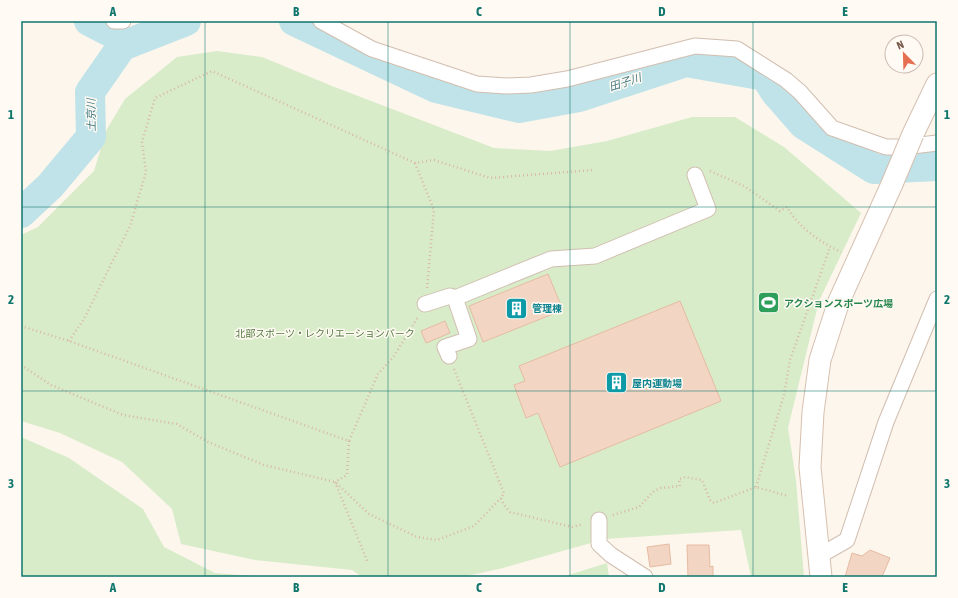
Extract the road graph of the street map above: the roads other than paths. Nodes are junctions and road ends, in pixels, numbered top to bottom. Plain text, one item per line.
1 (114, 21) edge
2 (123, 21) edge
3 (321, 21) edge
4 (937, 84) edge
5 (937, 143) edge
6 (695, 175) road end
7 (455, 298) junction
8 (937, 299) edge
9 (425, 304) road end
10 (449, 356) road end
11 (599, 520) road end
12 (819, 556) junction
13 (646, 577) edge
14 (821, 577) edge

1 - 2 street
3 - 5 street
4 - 12 street, bridge
6 - 7 street
7 - 9 street
7 - 10 street
8 - 12 street
11 - 13 street
12 - 14 street

